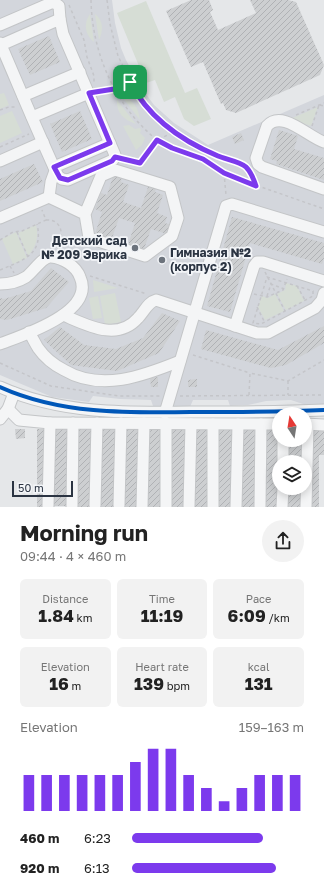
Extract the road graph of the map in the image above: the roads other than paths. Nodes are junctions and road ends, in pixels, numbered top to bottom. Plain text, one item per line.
1 (60, 19) junction
2 (0, 25) edge
3 (0, 44) edge
4 (5, 69) edge
5 (80, 72) junction
6 (89, 93) junction
7 (25, 100) junction
8 (32, 118) junction
9 (43, 142) junction
10 (324, 142) edge
11 (110, 143) junction
12 (0, 161) edge
13 (55, 169) junction
14 (324, 189) edge
15 (49, 197) junction
16 (85, 214) junction
17 (0, 218) edge
18 (324, 232) edge
19 (324, 281) edge
20 (0, 284) edge
21 (324, 293) edge
22 (194, 313) junction
23 (63, 315) junction
24 (235, 326) junction
25 (29, 332) junction
26 (2, 342) edge
27 (181, 356) junction
28 (0, 387) edge
29 (14, 393) junction
30 (8, 409) junction
31 (324, 410) edge
32 (166, 418) junction
33 (0, 419) edge
34 (50, 423) junction
35 (73, 423) junction
36 (97, 423) junction
37 (121, 423) junction
38 (144, 423) junction
39 (191, 424) junction
40 (213, 424) junction
41 (238, 424) junction
42 (260, 424) junction
43 (272, 424) edge
44 (312, 424) edge
45 (324, 425) edge
46 (306, 447) edge
47 (283, 495) edge
48 (95, 505) dead end
49 (119, 505) dead end
50 (48, 506) dead end
51 (72, 506) edge
52 (188, 506) edge
53 (260, 506) edge
54 (142, 507) edge
55 (166, 507) edge
56 (213, 507) edge
57 (236, 507) edge
58 (282, 507) edge
59 (306, 507) edge

1 - 2 street
1 - 3 street
1 - 5 street
3 - 4 street
4 - 7 street
5 - 6 street
5 - 7 street
6 - 8 street
6 - 11 street
7 - 8 street
8 - 9 street
9 - 12 street
9 - 13 street
10 - 14 street
11 - 13 street
11 - 13 street
13 - 15 street
15 - 16 street
15 - 17 street
16 - 16 street
18 - 22 street
19 - 24 street
20 - 23 street
21 - 24 street
22 - 23 street
22 - 24 street
22 - 27 street
23 - 25 street
25 - 26 street
25 - 27 street
27 - 32 street
28 - 29 street
29 - 30 street
29 - 32 street
30 - 33 street
30 - 34 street
31 - 32 street
32 - 38 street
32 - 39 street
32 - 55 street
34 - 35 street
34 - 50 street
35 - 36 street
35 - 51 street
36 - 37 street
36 - 48 street
37 - 38 street
37 - 49 street
38 - 54 street
39 - 40 street
39 - 52 street
40 - 41 street
40 - 56 street
41 - 42 street
41 - 57 street
42 - 43 street
42 - 53 street
44 - 45 street
46 - 59 street
47 - 58 street

